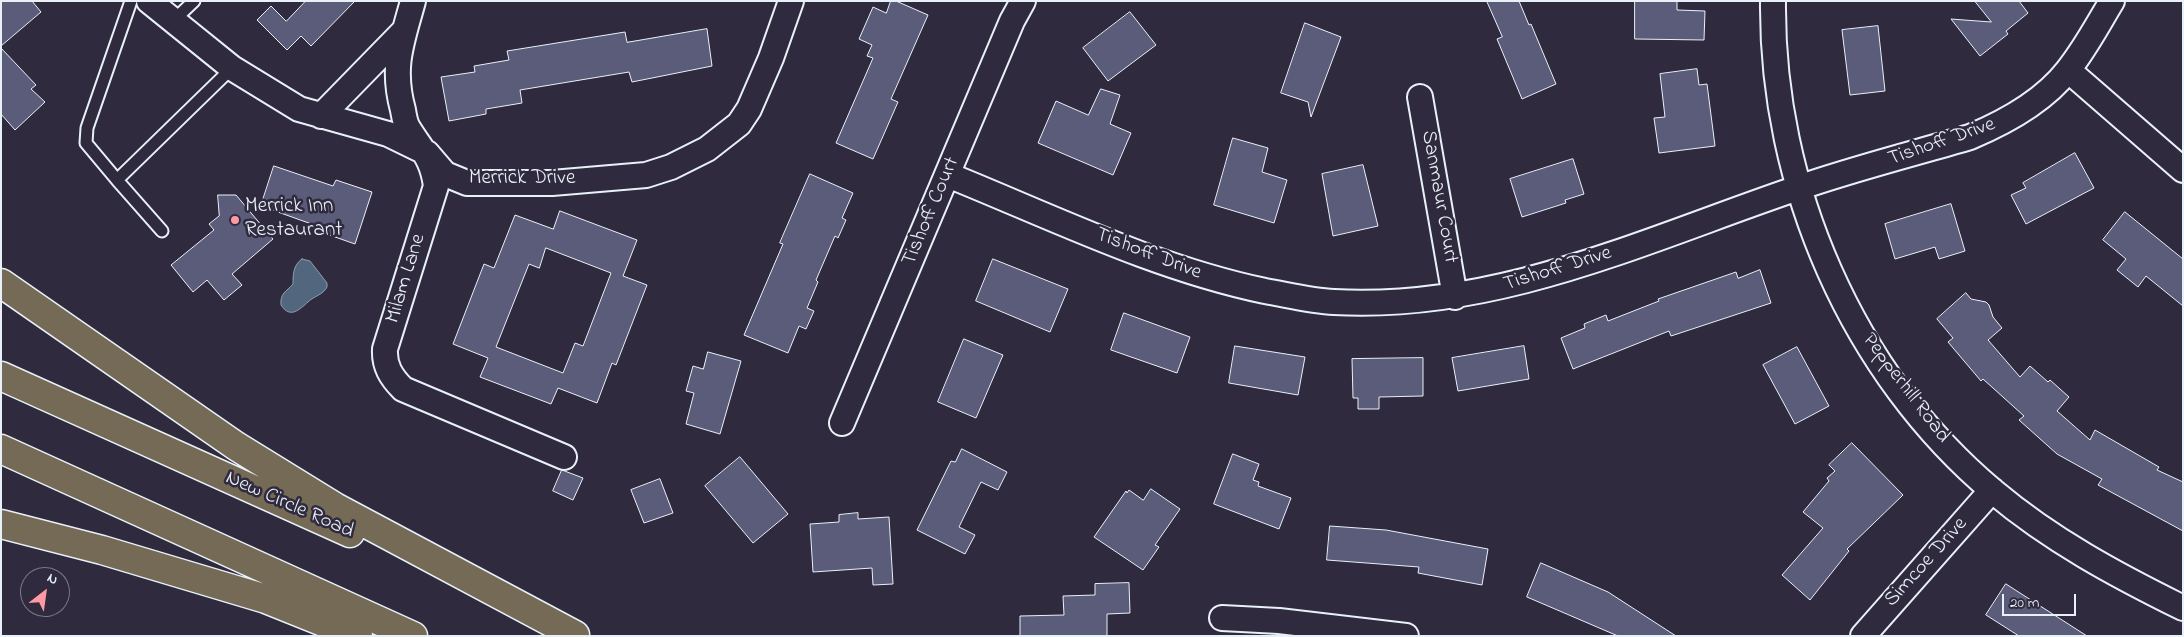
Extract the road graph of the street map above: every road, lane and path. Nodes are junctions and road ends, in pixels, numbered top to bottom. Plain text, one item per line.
1 (131, 1) edge
2 (149, 1) edge
3 (194, 1) edge
4 (413, 1) edge
5 (791, 1) edge
6 (1023, 1) edge
7 (1773, 1) edge
8 (2112, 1) edge
9 (172, 22) junction
10 (403, 32) junction
11 (232, 68) junction
12 (2068, 70) junction
13 (1420, 97) dead end
14 (321, 116) junction
15 (427, 153) junction
16 (2183, 170) edge
17 (948, 175) junction
18 (117, 180) junction
19 (1797, 188) junction
20 (162, 231) dead end
21 (1, 283) edge
22 (1455, 297) junction
23 (1, 376) edge
24 (842, 423) dead end
25 (1, 449) edge
26 (564, 457) dead end
27 (1992, 490) junction
28 (1, 524) edge
29 (2183, 608) edge
30 (1222, 618) dead end
31 (576, 635) edge
32 (358, 636) edge
33 (413, 636) edge
34 (1406, 636) edge
35 (1863, 636) edge

1 - 18 lane
2 - 9 street, Merrick Drive
3 - 9 lane
4 - 10 street, Milam Lane
5 - 15 street, Merrick Drive
6 - 17 street, Tishoff Court
7 - 19 street, Pepperhill Road
8 - 12 street, Tishoff Drive
9 - 11 street, Merrick Drive
10 - 14 street
10 - 15 street, Milam Lane
11 - 14 street, Merrick Drive
11 - 18 lane
12 - 16 street
12 - 19 street, Tishoff Drive
13 - 22 street, Sanmaur Court
14 - 15 street, Merrick Drive
15 - 26 street, Milam Lane
17 - 22 street, Tishoff Drive
17 - 24 street, Tishoff Court
18 - 20 lane
19 - 22 street, Tishoff Drive
19 - 27 street, Pepperhill Road
21 - 31 highway
23 - 31 highway, New Circle Road
25 - 33 highway
27 - 29 street, Pepperhill Road
27 - 35 street, Simcoe Drive
28 - 32 highway
30 - 34 street

